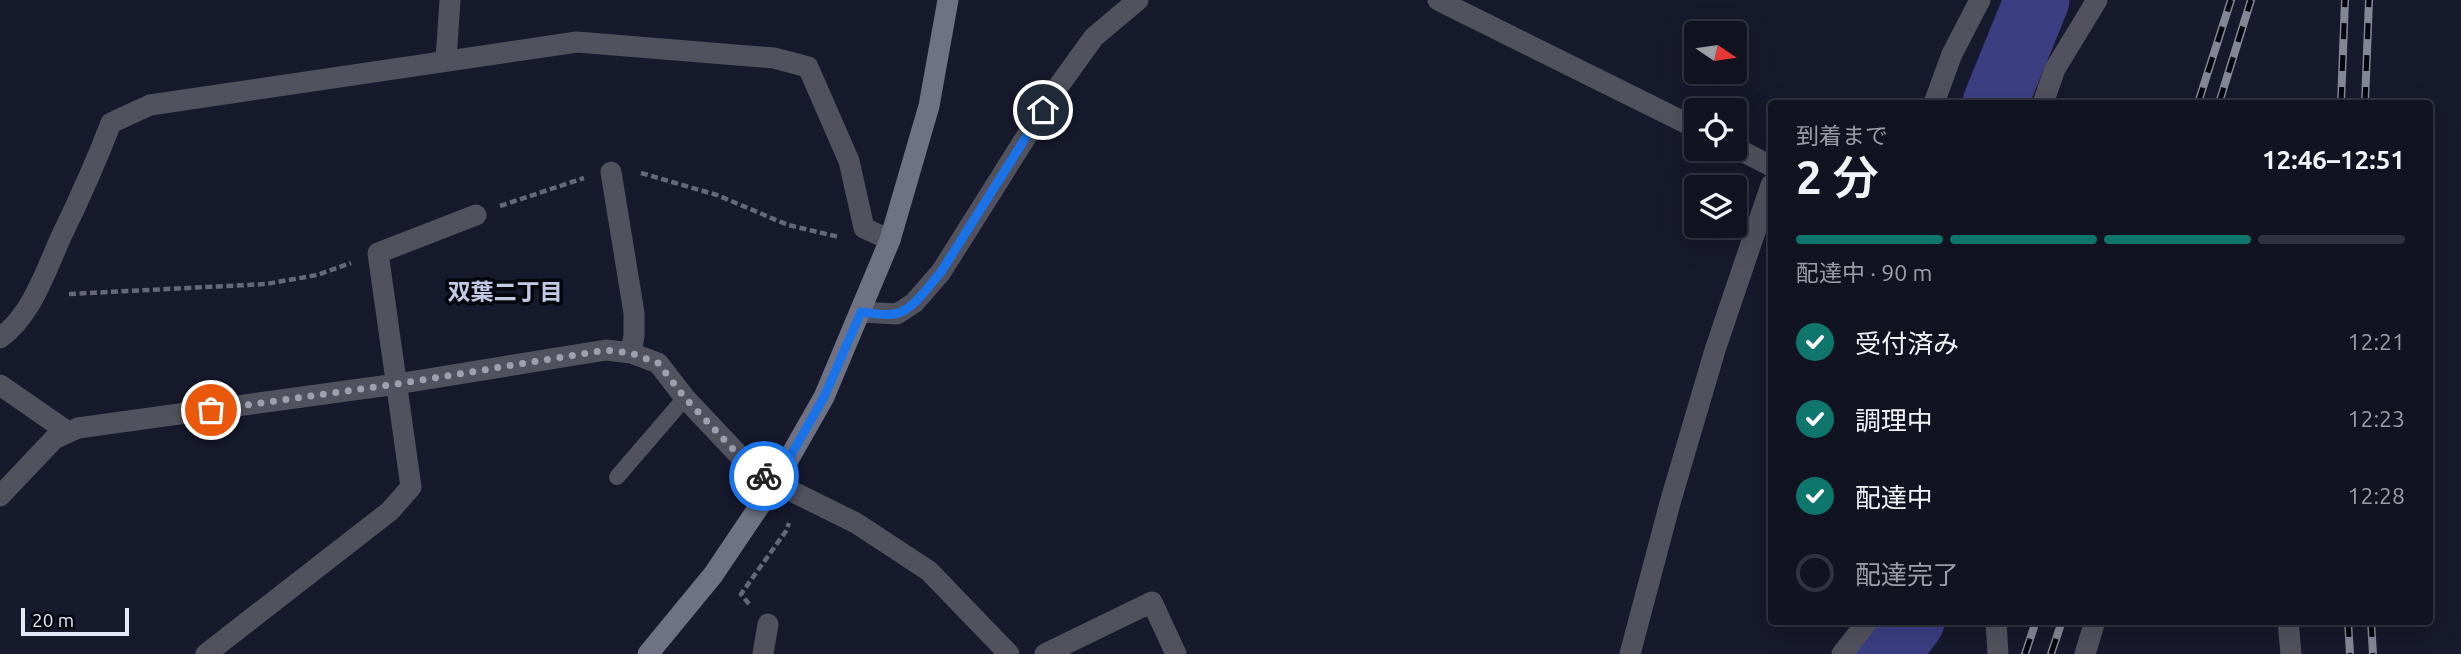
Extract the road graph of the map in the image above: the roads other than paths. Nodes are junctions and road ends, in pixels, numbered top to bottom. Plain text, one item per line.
1 (450, 0) edge
2 (948, 0) edge
3 (1138, 0) edge
4 (1438, 0) edge
5 (1980, 0) edge
6 (2097, 0) edge
7 (446, 60) junction
8 (1935, 100) edge
9 (2044, 100) edge
10 (1684, 122) edge
11 (1747, 154) edge
12 (1768, 164) edge
13 (611, 172) road end
14 (1768, 194) edge
15 (476, 215) road end
16 (890, 240) junction
17 (861, 312) junction
18 (0, 338) edge
19 (631, 353) junction
20 (397, 384) junction
21 (0, 385) edge
22 (685, 398) junction
23 (68, 432) junction
24 (617, 477) dead end
25 (775, 483) junction
26 (0, 496) edge
27 (768, 624) road end
28 (1865, 625) edge
29 (1996, 625) edge
30 (2094, 625) edge
31 (2288, 625) edge
32 (206, 654) edge
33 (648, 654) edge
34 (764, 654) edge
35 (1009, 654) edge
36 (1045, 654) edge
37 (1176, 654) edge
38 (1630, 654) edge
39 (1842, 654) edge
40 (1998, 654) edge
41 (2085, 654) edge
42 (2291, 654) edge

1 - 7 street
2 - 16 street
3 - 17 street
4 - 10 street
5 - 8 street
6 - 9 street
7 - 16 street
7 - 18 street
11 - 12 street
13 - 19 street
14 - 38 street
15 - 20 street
16 - 17 street
17 - 25 street
19 - 20 street
19 - 22 street
20 - 23 street
20 - 32 street
21 - 23 street
22 - 24 lane
22 - 25 street
23 - 26 street
25 - 33 street
25 - 35 street
27 - 34 street
28 - 39 street
29 - 40 street
30 - 41 street
31 - 42 street
36 - 37 street

